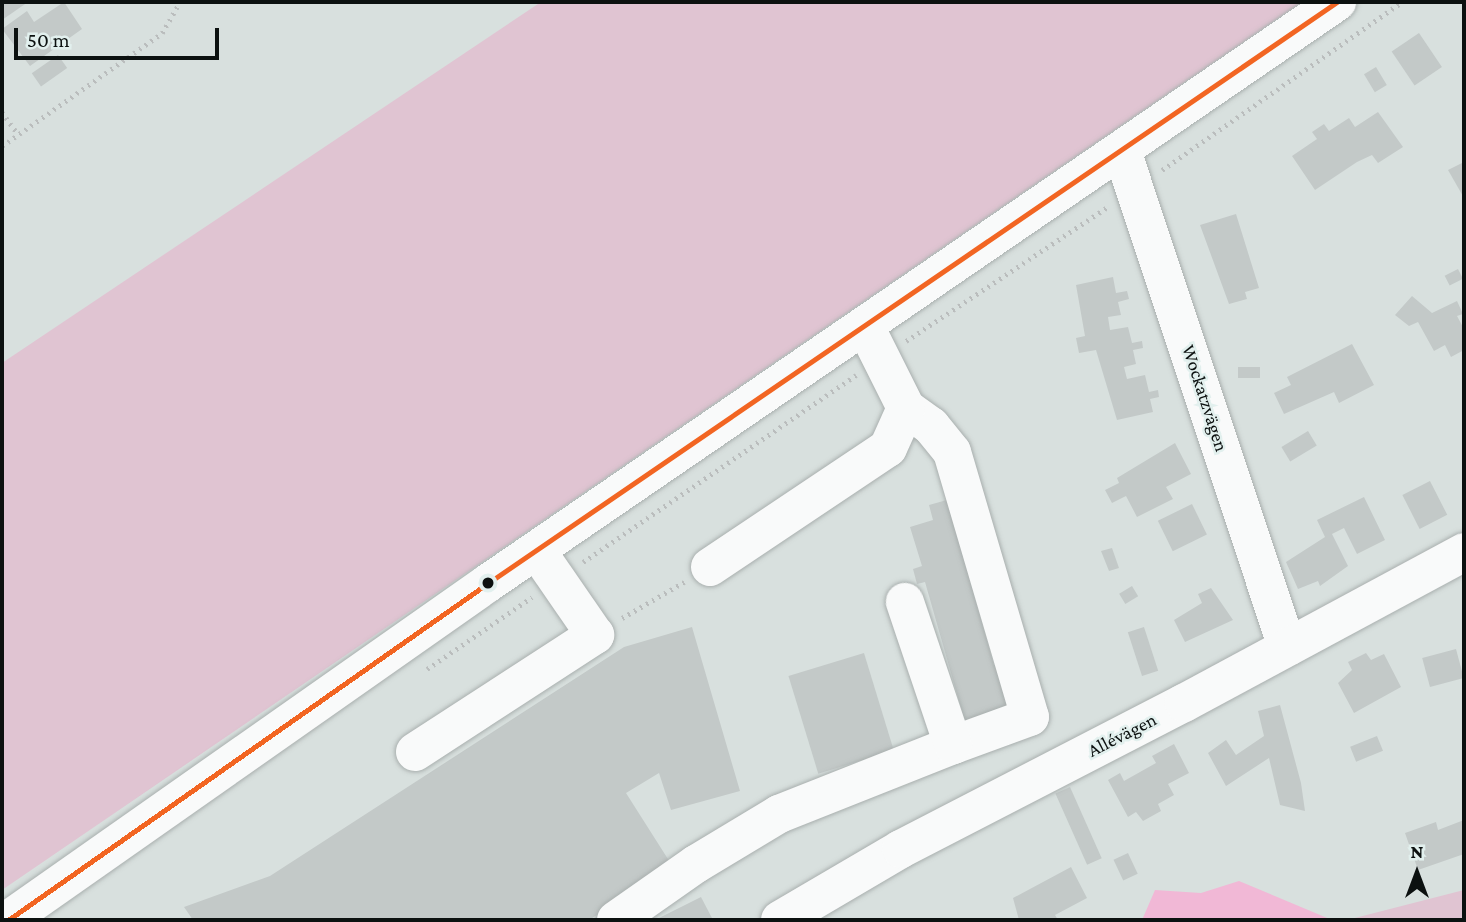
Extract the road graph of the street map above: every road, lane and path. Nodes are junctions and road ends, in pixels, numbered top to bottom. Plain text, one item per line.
1 (180, 2) edge
2 (1337, 2) edge
3 (1402, 2) edge
4 (2, 112) edge
5 (18, 134) junction
6 (2, 146) edge
7 (1122, 151) junction
8 (1136, 188) junction
9 (873, 342) junction
10 (906, 408) junction
11 (1463, 557) edge
12 (547, 566) junction
13 (710, 567) joint
14 (905, 602) dead end
15 (594, 635) junction
16 (1287, 647) junction
17 (422, 673) dead end
18 (953, 745) junction
19 (415, 752) dead end
20 (29, 914) edge
21 (616, 920) edge
22 (780, 920) edge

1 - 5 path
2 - 7 street
3 - 8 path
4 - 5 path
5 - 6 path
7 - 8 street, Wockatzvägen
7 - 9 street
8 - 9 path
8 - 16 street, Wockatzvägen
9 - 10 street
9 - 12 street
9 - 12 path
10 - 13 street
10 - 18 street
11 - 16 street, Allévägen
12 - 15 street
12 - 17 path
12 - 20 street
13 - 15 path
14 - 18 street
15 - 19 street
16 - 22 street, Allévägen
18 - 21 street

